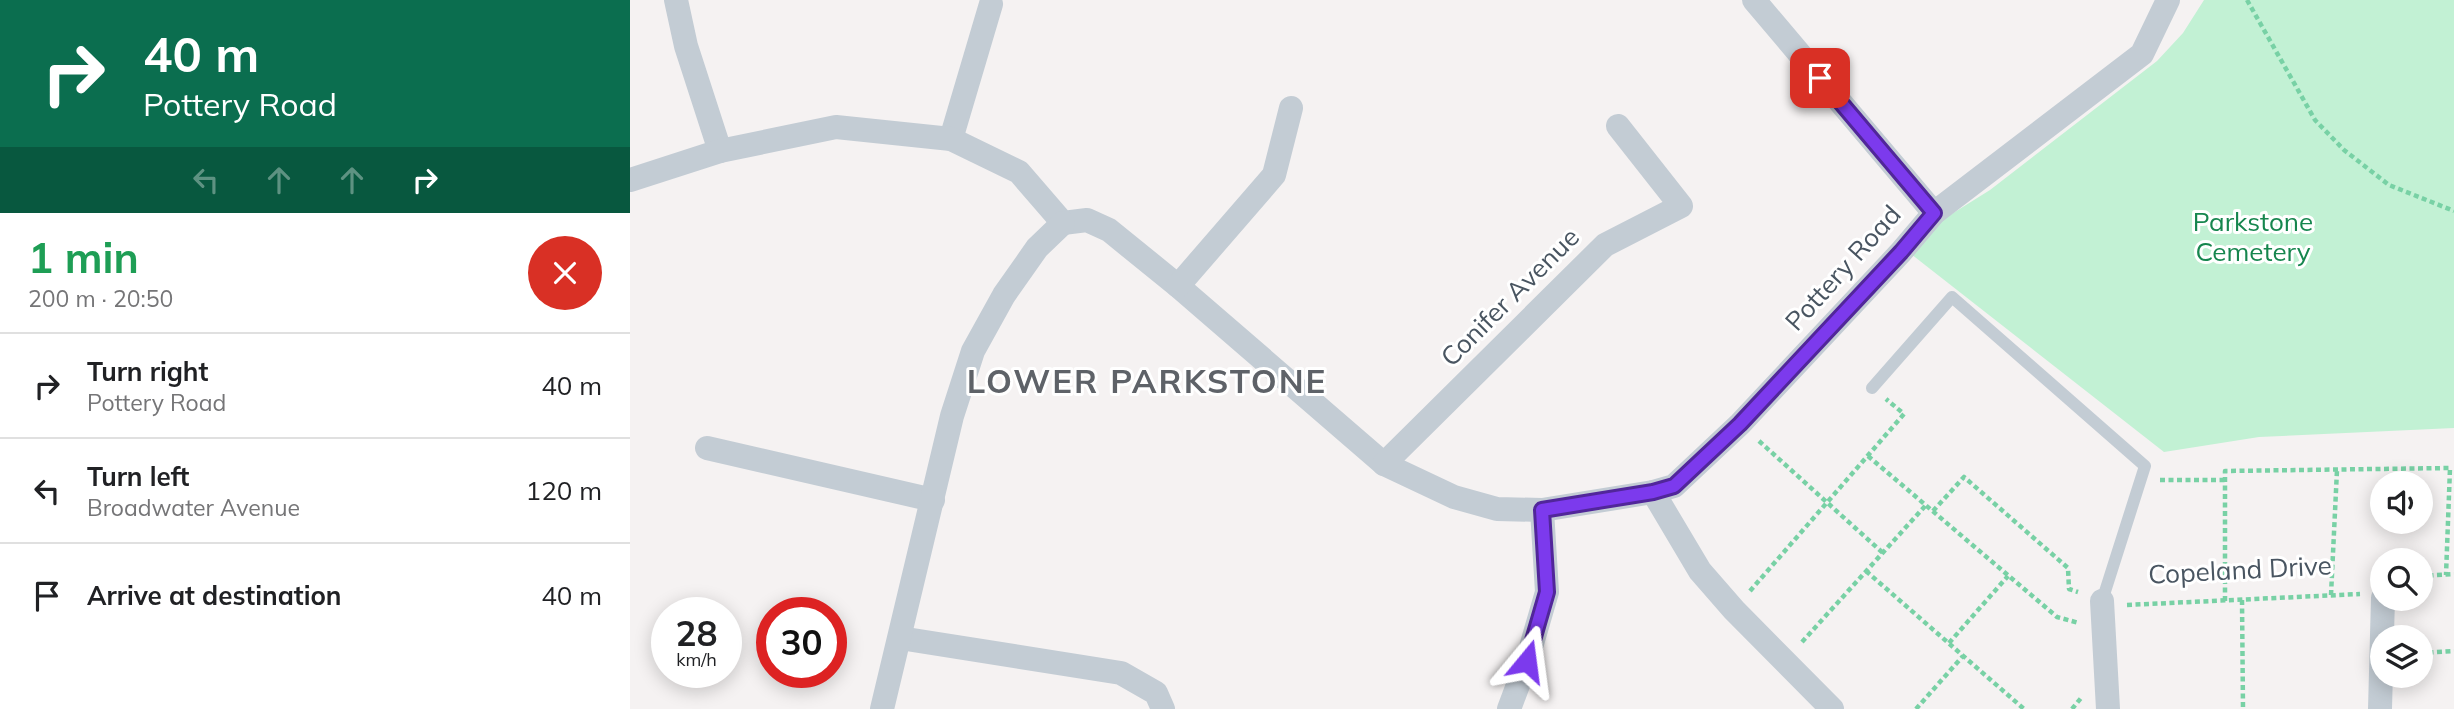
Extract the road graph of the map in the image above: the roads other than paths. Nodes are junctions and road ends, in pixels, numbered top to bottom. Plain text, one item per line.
1 (676, 0) edge
2 (1754, 0) edge
3 (2168, 0) edge
4 (991, 4) dead end
5 (1291, 108) dead end
6 (1618, 127) dead end
7 (951, 139) junction
8 (720, 151) junction
9 (630, 180) edge
10 (1934, 213) junction
11 (1063, 223) junction
12 (1178, 286) junction
13 (1872, 387) road end
14 (707, 448) dead end
15 (1384, 464) junction
16 (1653, 492) junction
17 (933, 500) junction
18 (1542, 510) junction
19 (2376, 611) edge
20 (2102, 613) joint
21 (900, 638) junction
22 (882, 709) edge
23 (1163, 709) edge
24 (1509, 709) edge
25 (1832, 709) edge
26 (2108, 709) edge
27 (2379, 709) edge

1 - 8 street
2 - 10 street
3 - 10 street, Pottery Road
4 - 7 street
5 - 12 street
6 - 15 street, Conifer Avenue
7 - 8 street
7 - 11 street
8 - 9 street
10 - 16 street, Pottery Road
11 - 12 street
11 - 17 street
12 - 15 street
13 - 20 lane
14 - 17 street
15 - 18 street
16 - 18 street, Pottery Road
16 - 25 street
17 - 21 street
18 - 24 street
19 - 27 street
20 - 26 street
21 - 22 street
21 - 23 street

